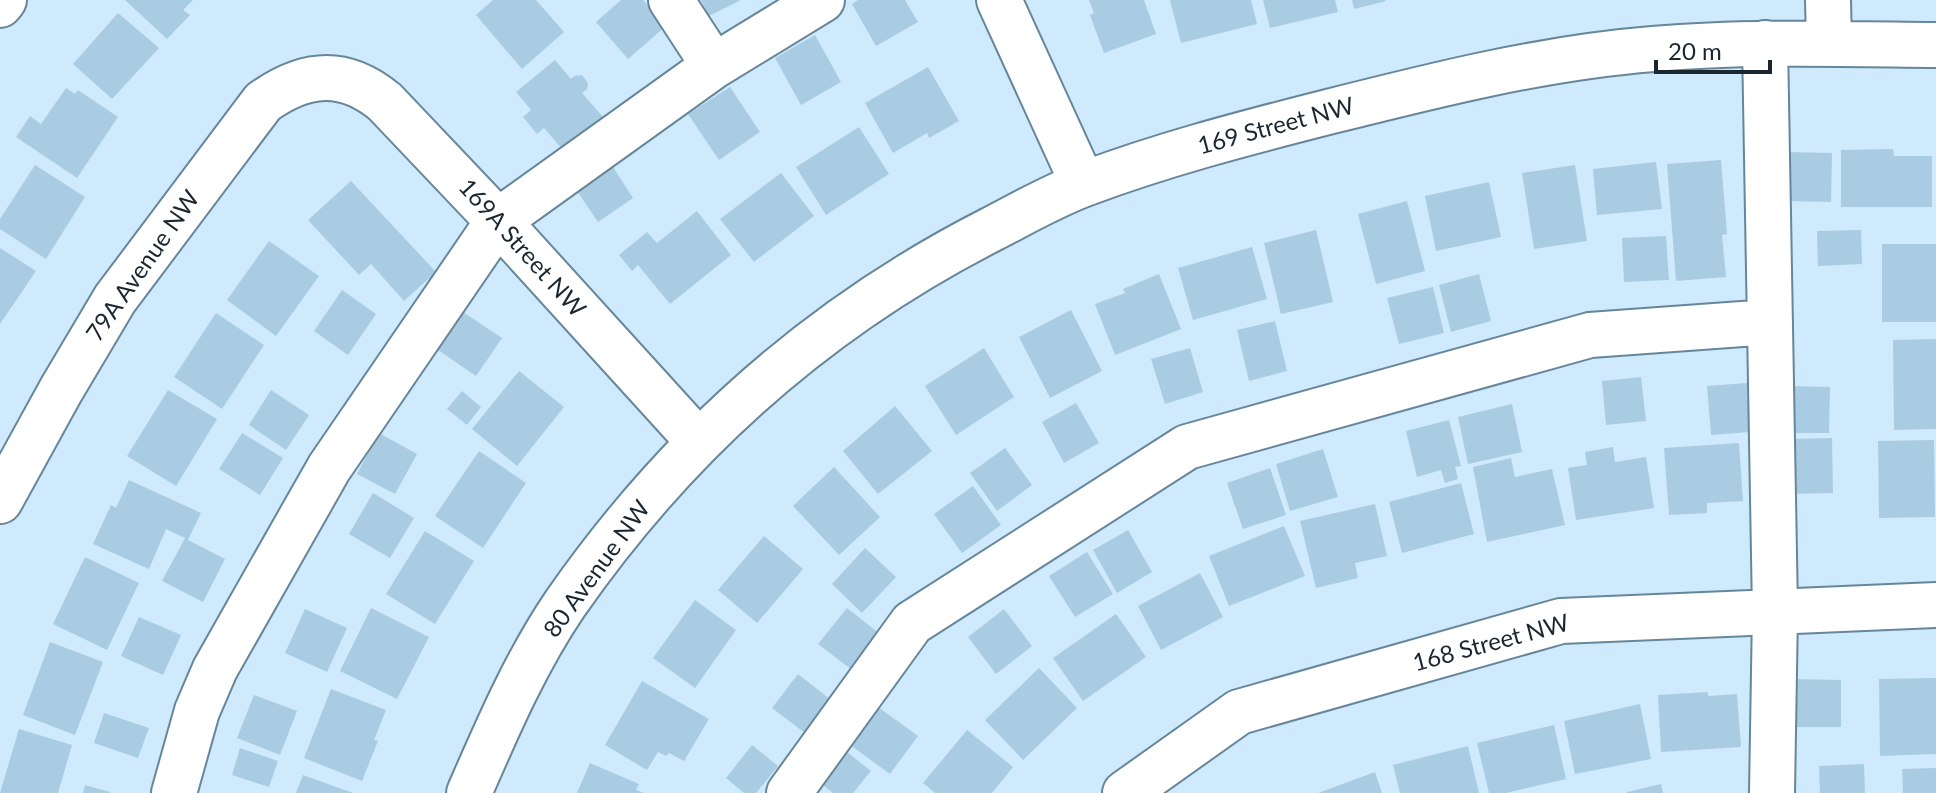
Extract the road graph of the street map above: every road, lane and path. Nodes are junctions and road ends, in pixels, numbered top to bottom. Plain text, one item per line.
1 (671, 0) edge
2 (822, 0) edge
3 (999, 0) edge
4 (1828, 0) edge
5 (1765, 43) junction
6 (1829, 43) junction
7 (1936, 45) edge
8 (714, 66) junction
9 (330, 78) joint
10 (1083, 184) junction
11 (498, 221) junction
12 (1770, 322) junction
13 (698, 441) junction
14 (0, 501) edge
15 (1936, 605) edge
16 (1775, 611) junction
17 (174, 793) edge
18 (469, 793) edge
19 (789, 793) edge
20 (1125, 793) edge
21 (1772, 793) edge

1 - 8 street
2 - 8 street
3 - 10 street
4 - 6 street
5 - 6 street, 169 Street NW
5 - 10 street, 169 Street NW
5 - 12 street
6 - 7 street, 169 Street NW
8 - 11 street
9 - 11 street, 169A Street NW
9 - 14 street, 79A Avenue NW
10 - 13 street, 169 Street NW
11 - 13 street, 169A Street NW
11 - 17 street
12 - 16 street
12 - 19 street
13 - 18 street, 80 Avenue NW
15 - 16 street, 168 Street NW
16 - 20 street, 168 Street NW
16 - 21 street

